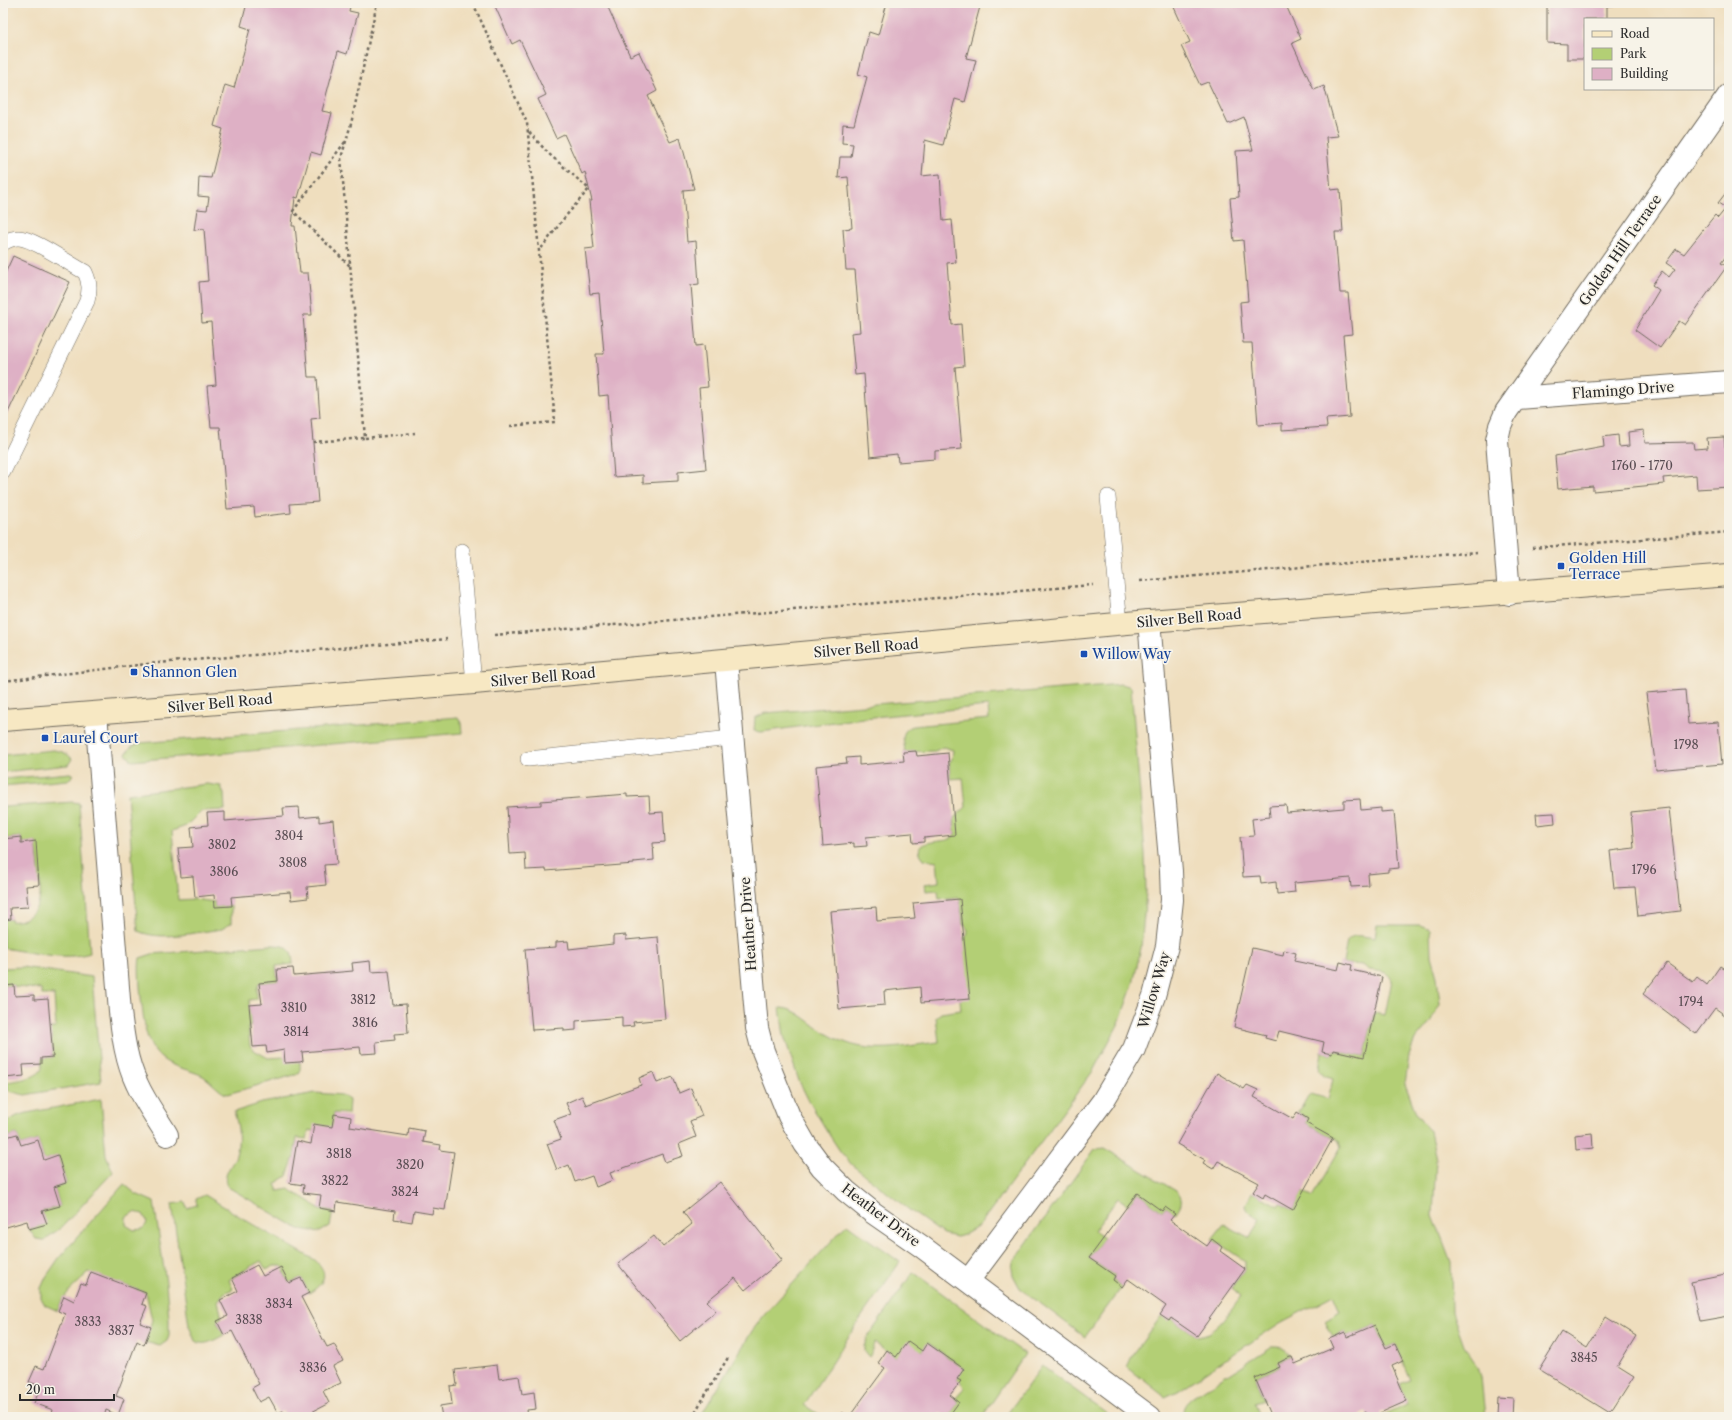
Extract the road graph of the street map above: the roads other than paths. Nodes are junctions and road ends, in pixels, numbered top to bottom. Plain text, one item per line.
1 (1729, 95) edge
2 (3, 243) edge
3 (1729, 382) edge
4 (1516, 398) junction
5 (3, 472) edge
6 (1108, 497) dead end
7 (462, 551) dead end
8 (1729, 575) edge
9 (1509, 594) junction
10 (1149, 621) junction
11 (1120, 624) junction
12 (726, 661) junction
13 (474, 683) junction
14 (96, 713) junction
15 (3, 720) edge
16 (732, 738) junction
17 (528, 759) dead end
18 (168, 1135) dead end
19 (968, 1281) junction
20 (1150, 1417) edge

1 - 4 street, Golden Hill Terrace
2 - 5 lane
3 - 4 street, Flamingo Drive
4 - 9 street, Golden Hill Terrace
6 - 11 lane
7 - 13 lane
8 - 9 street, Silver Bell Road
9 - 10 street, Silver Bell Road
10 - 11 street, Silver Bell Road
10 - 19 street, Willow Way
11 - 12 street, Silver Bell Road
12 - 13 street, Silver Bell Road
12 - 16 street, Heather Drive
13 - 14 street, Silver Bell Road
14 - 15 street, Silver Bell Road
14 - 18 street
16 - 17 lane
16 - 19 street, Heather Drive
19 - 20 street, Heather Drive

